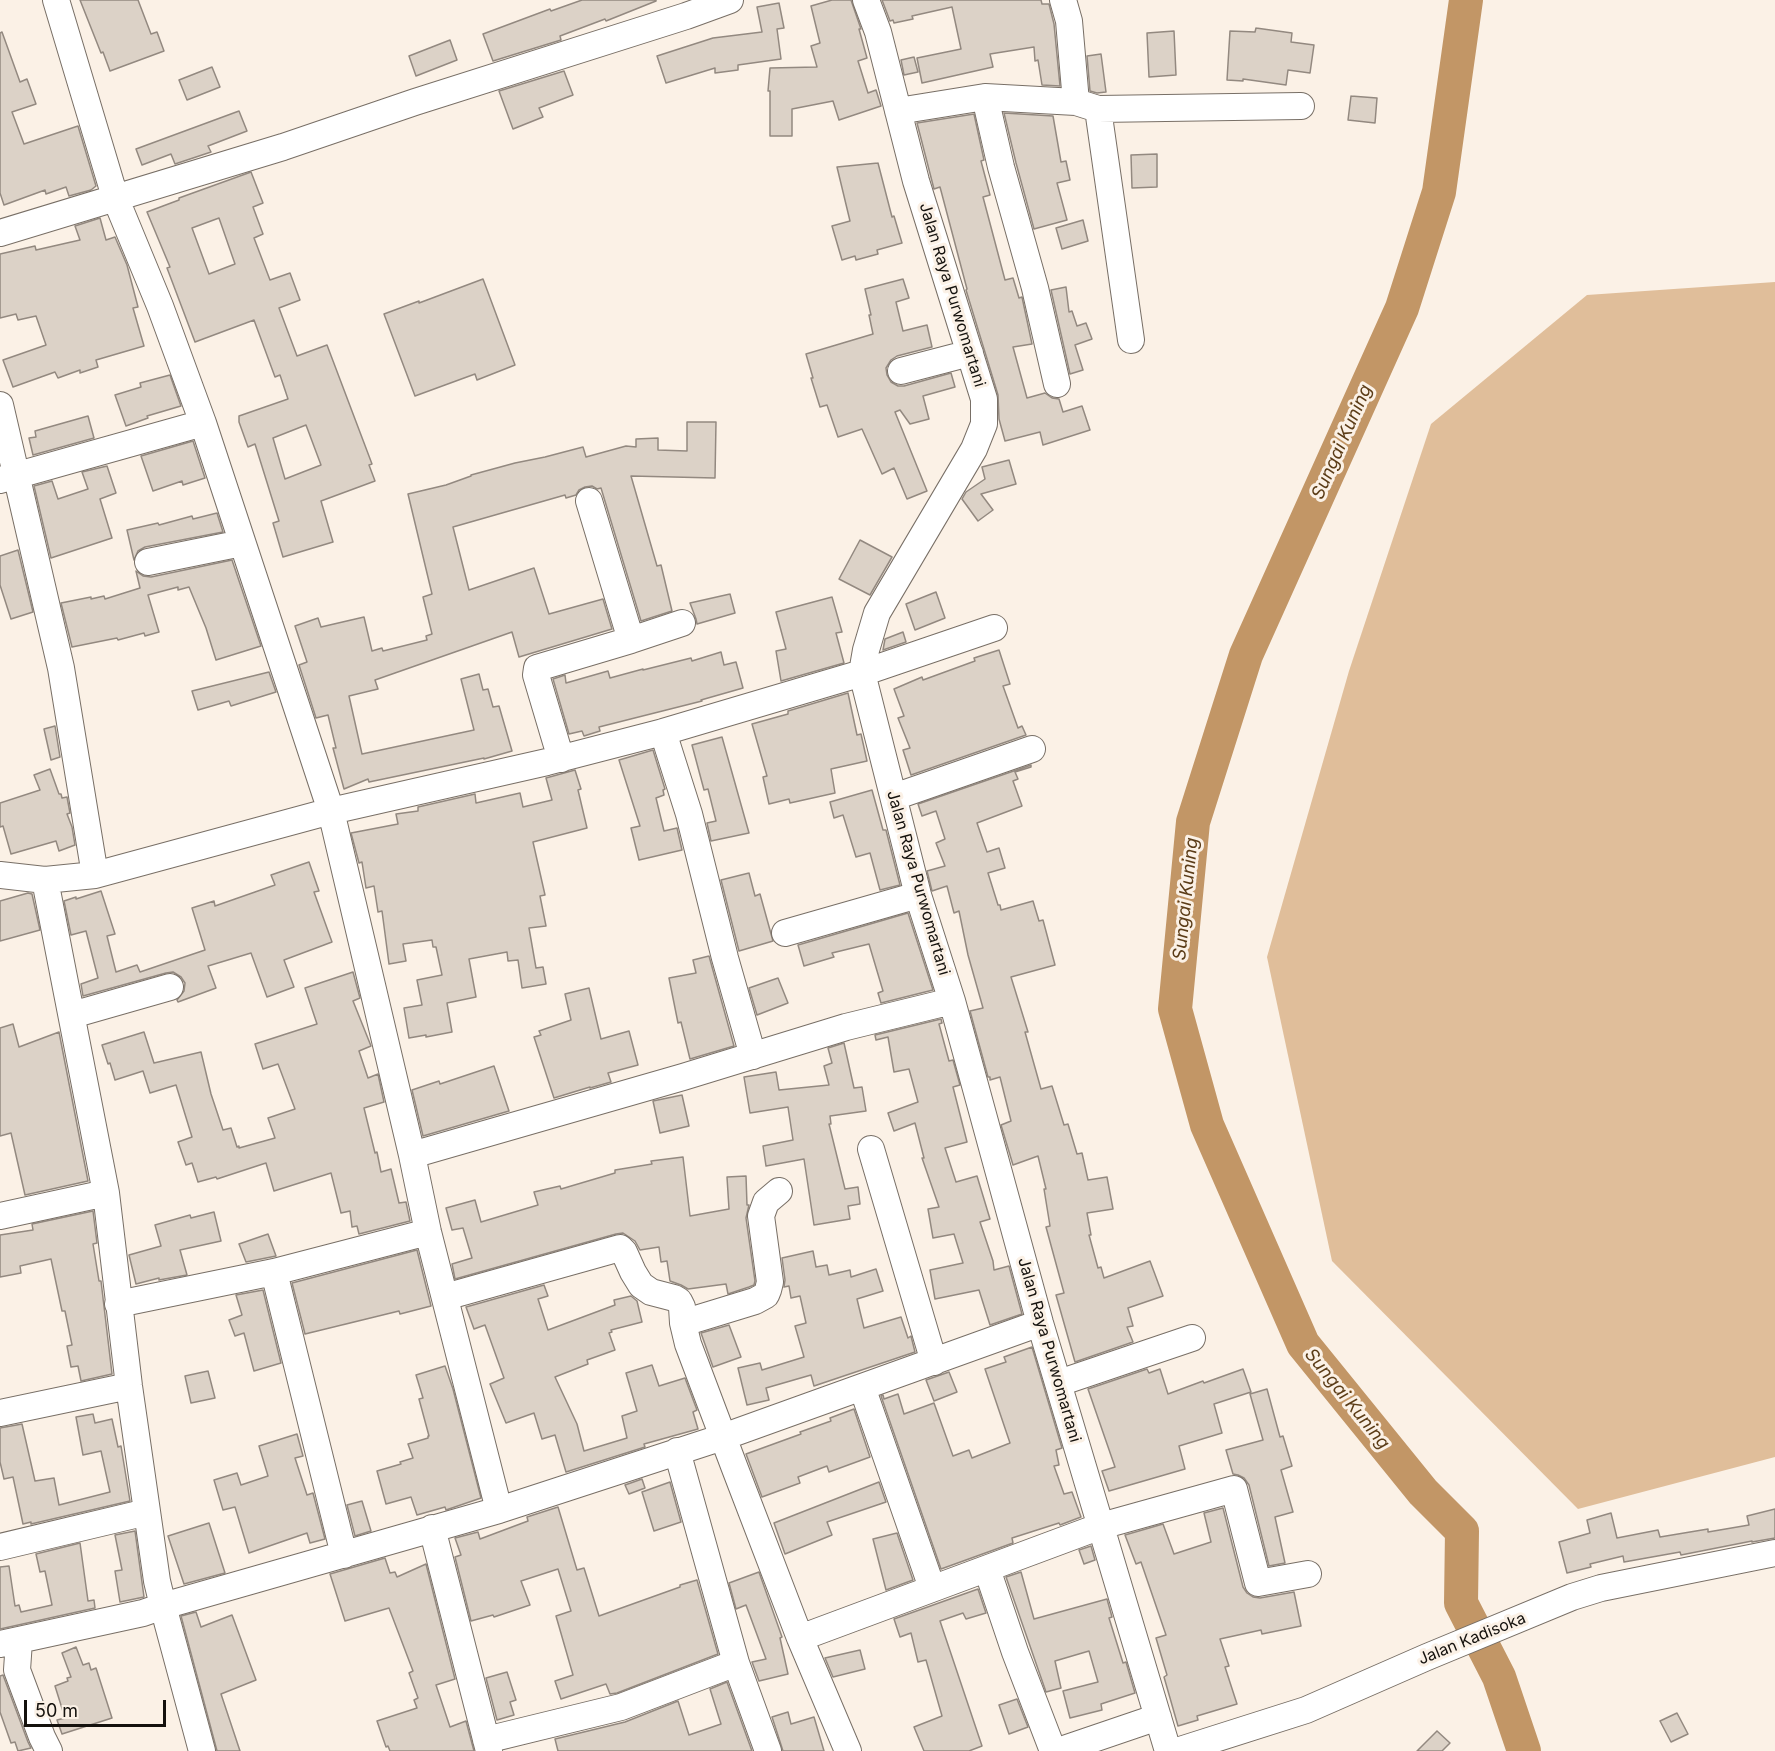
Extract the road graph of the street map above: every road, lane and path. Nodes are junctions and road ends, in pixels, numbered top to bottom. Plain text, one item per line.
1 (56, 0) edge
2 (730, 0) edge
3 (866, 0) edge
4 (1063, 0) edge
5 (985, 97) junction
6 (1087, 106) junction
7 (1301, 106) dead end
8 (898, 111) junction
9 (115, 197) junction
10 (0, 233) edge
11 (1131, 340) dead end
12 (970, 353) junction
13 (901, 371) dead end
14 (1057, 384) dead end
15 (0, 405) edge
16 (203, 423) junction
17 (8, 478) edge
18 (589, 501) dead end
19 (242, 543) junction
20 (148, 562) dead end
21 (682, 623) dead end
22 (994, 628) dead end
23 (631, 640) junction
24 (862, 673) junction
25 (663, 732) junction
26 (1032, 749) dead end
27 (561, 759) junction
28 (894, 798) junction
29 (331, 812) junction
30 (0, 875) edge
31 (95, 875) junction
32 (45, 880) junction
33 (918, 895) junction
34 (785, 933) dead end
35 (170, 987) dead end
36 (952, 1001) junction
37 (72, 1015) junction
38 (753, 1056) junction
39 (871, 1149) dead end
40 (412, 1155) junction
41 (779, 1191) dead end
42 (106, 1193) junction
43 (0, 1216) edge
44 (428, 1232) junction
45 (274, 1272) junction
46 (445, 1297) junction
47 (118, 1304) junction
48 (683, 1323) junction
49 (1040, 1323) junction
50 (1192, 1338) dead end
51 (934, 1362) junction
52 (1059, 1383) junction
53 (129, 1386) junction
54 (862, 1387) junction
55 (0, 1413) edge
56 (723, 1437) junction
57 (677, 1451) junction
58 (499, 1510) junction
59 (147, 1512) junction
60 (1101, 1526) junction
61 (432, 1528) junction
62 (0, 1547) edge
63 (1775, 1553) edge
64 (344, 1555) junction
65 (987, 1569) junction
66 (1308, 1574) dead end
67 (933, 1588) junction
68 (163, 1606) junction
69 (800, 1638) junction
70 (9, 1643) edge
71 (735, 1663) junction
72 (1158, 1717) junction
73 (488, 1746) edge
74 (1065, 1750) edge
75 (49, 1751) edge
76 (202, 1751) edge
77 (768, 1751) edge
78 (848, 1751) edge
79 (1168, 1751) edge
80 (1177, 1751) edge

1 - 9 street
2 - 9 street
3 - 8 street, Jalan Raya Purwomartani
4 - 6 street
5 - 6 street
5 - 8 street
5 - 14 street
6 - 7 street
6 - 11 street
8 - 12 street, Jalan Raya Purwomartani
9 - 10 street
9 - 16 street
12 - 13 street
12 - 24 street, Jalan Raya Purwomartani
15 - 17 street
16 - 17 street
16 - 19 street
17 - 31 street
18 - 23 street
19 - 20 street
19 - 29 street
21 - 23 street
22 - 24 street
23 - 27 street
24 - 25 street
24 - 28 street, Jalan Raya Purwomartani
25 - 27 street
25 - 38 street
26 - 28 street
27 - 29 street
28 - 33 street, Jalan Raya Purwomartani
29 - 31 street
29 - 40 street
30 - 32 street
31 - 32 street
32 - 37 street
33 - 34 street
33 - 36 street, Jalan Raya Purwomartani
35 - 37 street
36 - 38 street
36 - 49 street, Jalan Raya Purwomartani
37 - 42 street
38 - 40 street
39 - 51 street
40 - 44 street
41 - 48 street
42 - 43 street
42 - 47 street
44 - 45 street
44 - 46 street
45 - 47 street
45 - 64 street
46 - 48 street
46 - 58 street
47 - 53 street
48 - 56 street
49 - 51 street
49 - 52 street, Jalan Raya Purwomartani
50 - 52 street
51 - 54 street
52 - 60 street, Jalan Raya Purwomartani
53 - 55 street
53 - 59 street
54 - 56 street
54 - 67 street
56 - 57 street
56 - 69 street
57 - 58 street
57 - 71 street
58 - 61 street
59 - 62 street
59 - 68 street
60 - 65 street
60 - 66 street
60 - 72 street, Jalan Raya Purwomartani
61 - 64 street
61 - 73 street
63 - 80 street, Jalan Kadisoka
64 - 68 street
65 - 67 street
65 - 74 street
67 - 69 street
68 - 70 street
68 - 76 street
69 - 78 street
70 - 75 street
71 - 73 street
71 - 77 street
72 - 74 street
72 - 79 street, Jalan Raya Purwomartani

